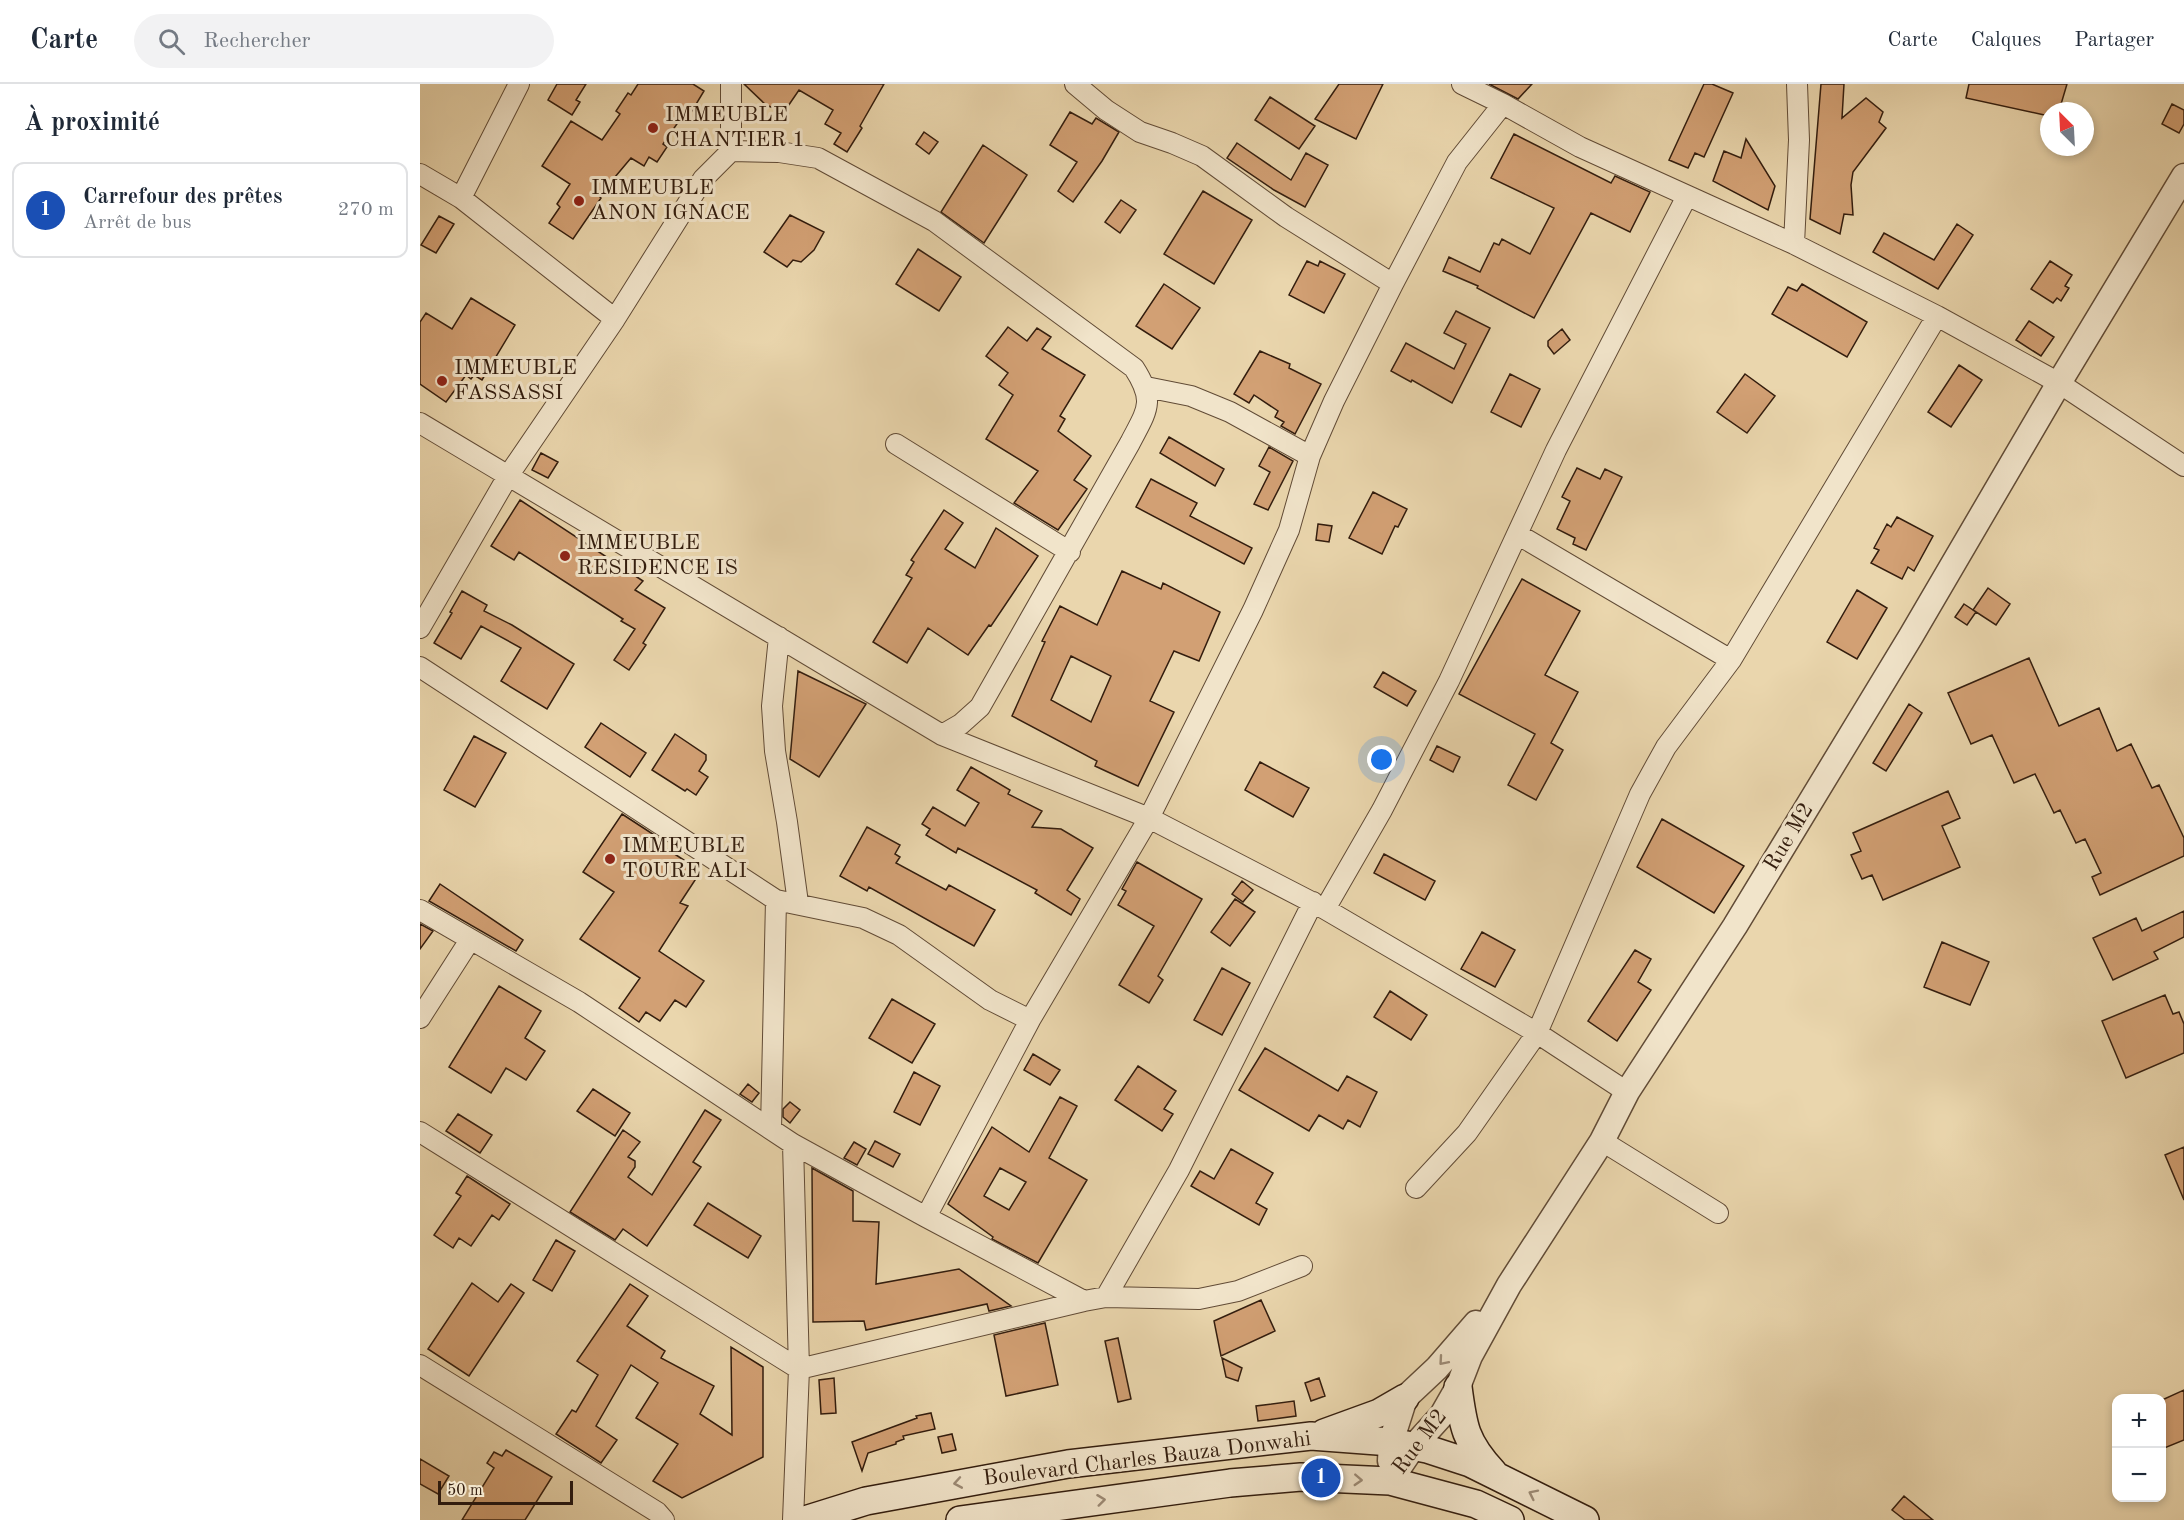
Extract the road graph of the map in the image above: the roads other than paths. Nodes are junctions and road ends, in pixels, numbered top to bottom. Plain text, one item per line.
1 (519, 84) edge
2 (731, 84) edge
3 (1075, 84) edge
4 (1462, 84) edge
5 (1797, 84) edge
6 (1503, 104) junction
7 (731, 151) junction
8 (420, 174) edge
9 (2184, 176) edge
10 (1686, 196) junction
11 (461, 198) junction
12 (1794, 244) junction
13 (1393, 284) junction
14 (1936, 316) junction
15 (615, 319) junction
16 (2059, 383) junction
17 (1146, 387) junction
18 (420, 423) edge
19 (896, 444) dead end
20 (1310, 456) junction
21 (2184, 466) edge
22 (508, 476) junction
23 (1517, 534) junction
24 (1070, 552) junction
25 (420, 628) edge
26 (779, 637) junction
27 (1731, 660) junction
28 (420, 667) edge
29 (942, 735) junction
30 (1149, 818) junction
31 (776, 900) junction
32 (798, 903) junction
33 (1319, 905) junction
34 (420, 910) edge
35 (470, 940) junction
36 (420, 1018) edge
37 (1030, 1020) junction
38 (1537, 1033) junction
39 (1627, 1092) junction
40 (771, 1129) junction
41 (420, 1132) edge
42 (1602, 1141) junction
43 (793, 1144) junction
44 (1416, 1188) dead end
45 (1718, 1213) dead end
46 (926, 1217) junction
47 (1302, 1266) dead end
48 (1509, 1285) junction
49 (1106, 1297) junction
50 (1084, 1300) junction
51 (421, 1368) edge
52 (799, 1369) junction
53 (1458, 1388) junction
54 (1405, 1398) junction
55 (1311, 1436) junction
56 (1402, 1444) junction
57 (1498, 1477) junction
58 (1390, 1481) junction
59 (664, 1520) edge
60 (793, 1520) edge
61 (805, 1520) edge
62 (960, 1520) edge
63 (1510, 1520) edge
64 (1585, 1520) edge

1 - 11 street
2 - 7 street
3 - 13 street
4 - 6 street
5 - 12 street
6 - 10 street
6 - 13 street
7 - 15 street
7 - 17 street
8 - 11 street
9 - 16 street, Rue M2
10 - 12 street
10 - 23 street
11 - 15 street
12 - 14 street
13 - 20 street
14 - 16 street
14 - 27 street
15 - 22 street
16 - 21 street
16 - 39 street, Rue M2
17 - 20 street
17 - 24 street
18 - 22 street
19 - 24 street
20 - 30 street
22 - 25 street
22 - 26 street
23 - 27 street
23 - 33 street
24 - 29 street
26 - 29 street
26 - 32 street
27 - 38 street
28 - 31 street
29 - 30 street
30 - 33 street
30 - 37 street
31 - 32 street
31 - 40 street
32 - 37 street
33 - 38 street
33 - 49 street
34 - 35 street
35 - 36 street
35 - 40 street
37 - 46 street
38 - 39 street
38 - 44 street
39 - 42 street, Rue M2
40 - 43 street
41 - 52 street
42 - 45 street
42 - 48 street, Rue M2
43 - 46 street
43 - 52 street
46 - 50 street
47 - 49 street
48 - 53 street, Rue M2
48 -> 54 street, Rue M2
49 - 50 street
50 - 52 street
51 - 59 street
52 - 60 street
53 - 56 street, Rue M2
53 - 57 main road
54 - 55 main road
54 - 56 street, Rue M2
55 - 56 main road, Boulevard Charles Bauza Donwahi
55 -> 61 main road, Boulevard Charles Bauza Donwahi
56 - 57 main road, Boulevard Charles Bauza Donwahi
56 - 58 street, Rue M2
64 -> 57 main road, Boulevard Charles Bauza Donwahi
62 -> 58 main road, Boulevard Charles Bauza Donwahi
58 - 63 main road, Boulevard Charles Bauza Donwahi

